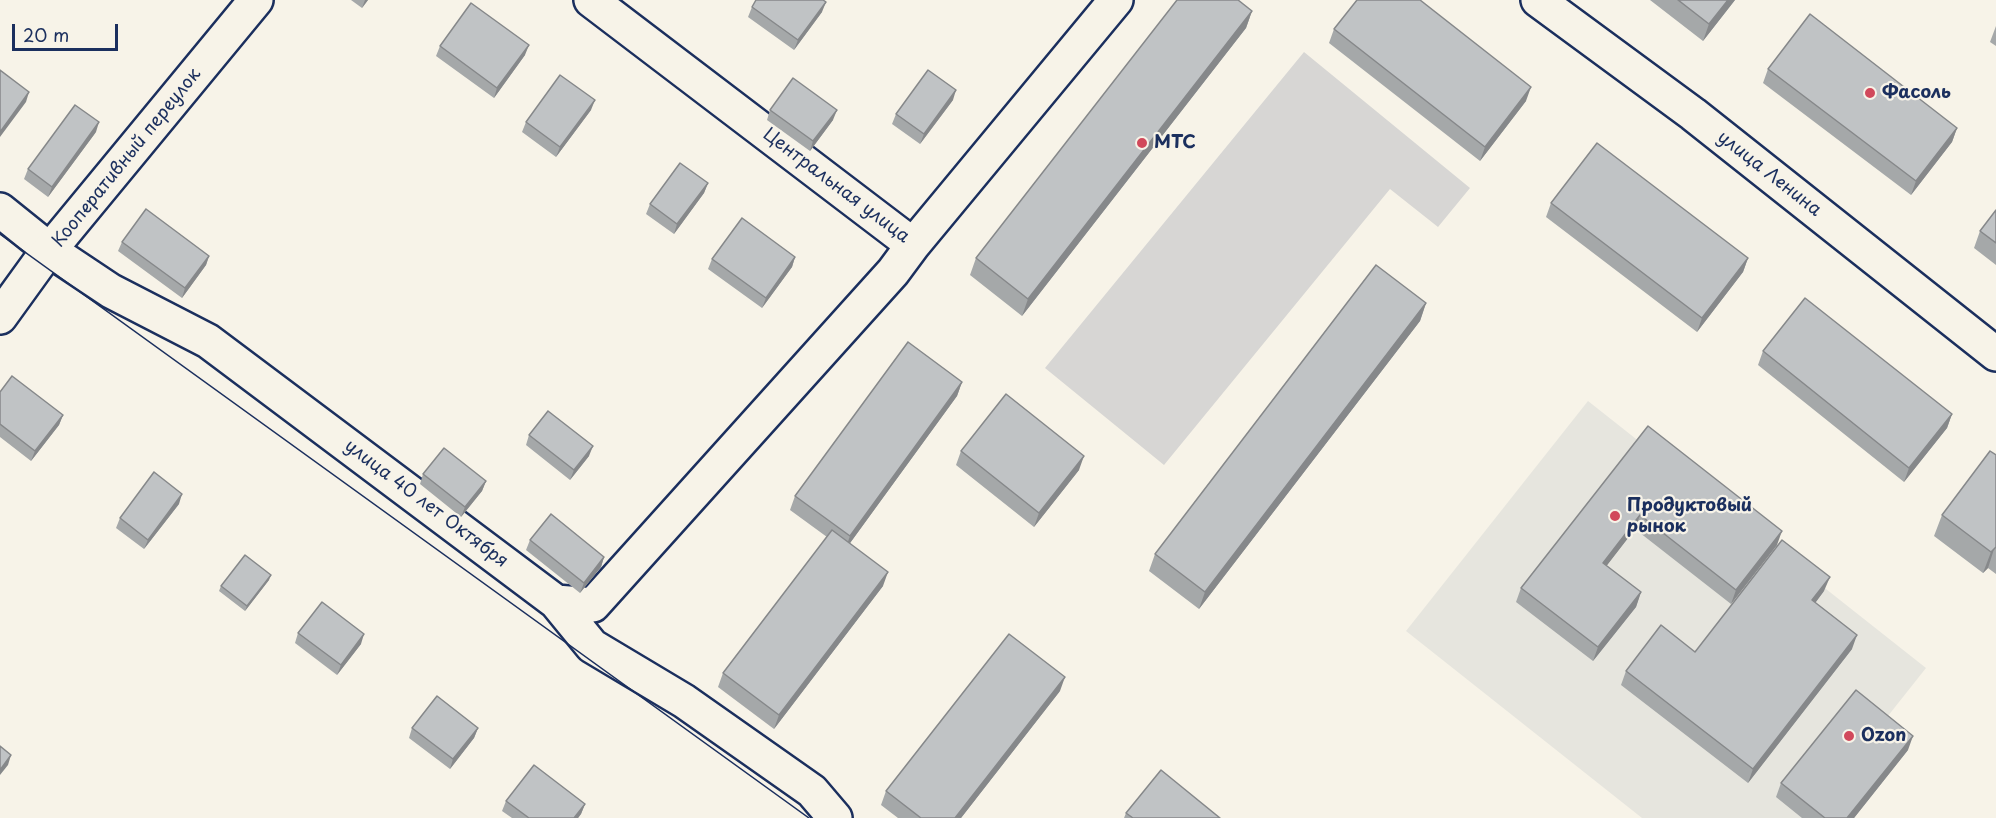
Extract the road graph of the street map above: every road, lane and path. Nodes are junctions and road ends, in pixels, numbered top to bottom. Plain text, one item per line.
1 (256, 0) edge
2 (591, 0) edge
3 (1116, 0) edge
4 (1538, 0) edge
5 (0, 210) edge
6 (913, 245) junction
7 (51, 250) junction
8 (0, 317) edge
9 (1996, 354) edge
10 (556, 602) junction
11 (835, 818) edge

1 - 7 street, Кооперативный переулок
2 - 6 street, Центральная улица
3 - 6 street, Центральная улица
4 - 9 street, улица Ленина
5 - 7 street, улица 40 лет Октября
6 - 10 street
7 - 8 street, Кооперативный переулок
7 - 10 street, улица 40 лет Октября
10 - 11 street, улица 40 лет Октября

